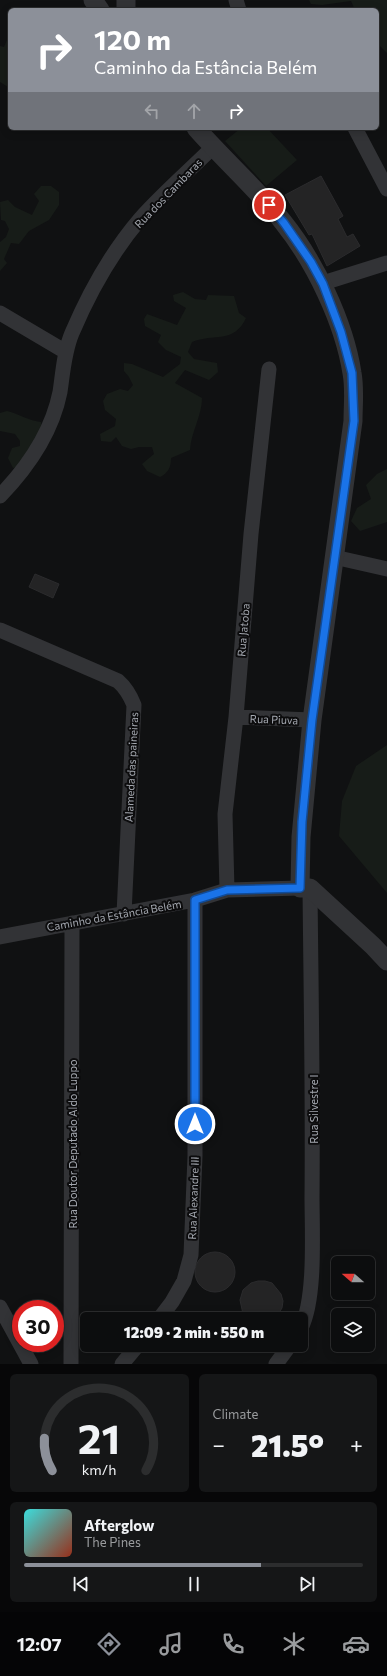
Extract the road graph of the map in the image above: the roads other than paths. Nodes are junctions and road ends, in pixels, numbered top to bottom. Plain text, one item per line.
1 (198, 130) edge
2 (356, 130) edge
3 (213, 147) junction
4 (387, 189) edge
5 (387, 263) edge
6 (323, 284) junction
7 (0, 313) edge
8 (66, 352) junction
9 (269, 370) dead end
10 (0, 496) edge
11 (334, 557) junction
12 (387, 570) edge
13 (0, 630) edge
14 (236, 718) junction
15 (312, 720) junction
16 (305, 888) junction
17 (227, 890) junction
18 (195, 900) junction
19 (124, 914) junction
20 (72, 923) junction
21 (0, 937) edge
22 (387, 961) edge
23 (0, 1307) edge
24 (164, 1312) edge
25 (306, 1312) edge
26 (132, 1352) edge
27 (285, 1352) edge
28 (31, 1364) edge
29 (72, 1364) edge
30 (122, 1364) edge
31 (276, 1364) edge

1 - 3 street
2 - 4 street
3 - 6 street
3 - 8 street, Rua dos Cambaras
5 - 6 street
6 - 11 street
7 - 8 street
8 - 10 street, Rua dos Cambaras
9 - 14 street, Rua Jatoba
11 - 12 street
11 - 15 street
13 - 19 street, Alameda das paineiras
14 - 15 street, Rua Piuva
14 - 17 street, Rua Jatoba
15 - 16 street
16 - 17 street, Caminho da Estância Belém
16 - 22 street
16 - 25 street, Rua Silvestre I
17 - 18 street, Caminho da Estância Belém
18 - 19 street, Caminho da Estância Belém
18 - 24 street, Rua Alexandre III
19 - 20 street, Caminho da Estância Belém
20 - 21 street, Caminho da Estância Belém
20 - 29 street, Rua Doutor Deputado Aldo Luppo
23 - 28 street
26 - 30 street
27 - 31 street

